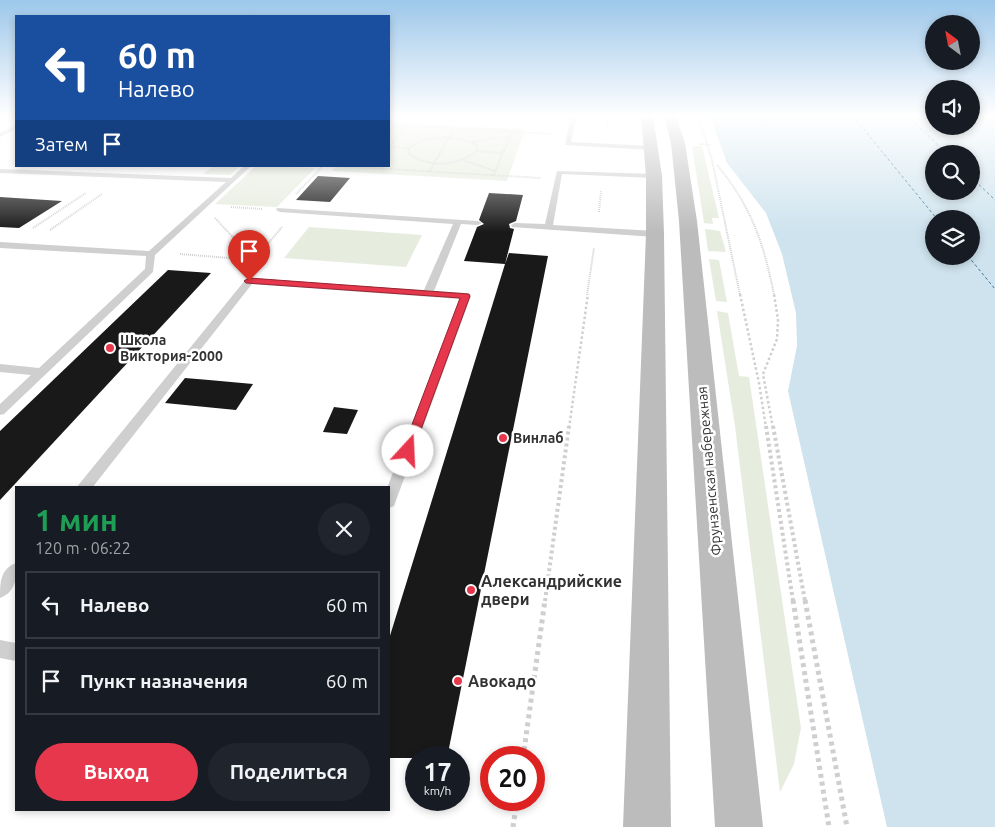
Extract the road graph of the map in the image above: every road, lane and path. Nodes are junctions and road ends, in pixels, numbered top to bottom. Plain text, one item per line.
1 (410, 155) edge
2 (439, 155) edge
3 (474, 155) edge
4 (502, 155) edge
5 (630, 155) edge
6 (652, 155) edge
7 (679, 155) edge
8 (711, 155) edge
9 (462, 160) junction
10 (653, 162) junction
11 (434, 163) junction
12 (717, 165) dead end
13 (247, 167) edge
14 (322, 167) edge
15 (372, 167) edge
16 (0, 171) edge
17 (495, 171) junction
18 (429, 172) junction
19 (602, 174) junction
20 (113, 176) junction
21 (128, 176) junction
22 (493, 176) junction
23 (558, 179) junction
24 (232, 180) junction
25 (204, 206) junction
26 (280, 210) junction
27 (296, 212) junction
28 (458, 222) junction
29 (478, 223) dead end
30 (515, 225) dead end
31 (549, 227) junction
32 (597, 230) junction
33 (655, 234) junction
34 (4, 245) edge
35 (26, 246) junction
36 (152, 253) junction
37 (254, 260) junction
38 (249, 281) junction
39 (428, 293) junction
40 (0, 368) edge
41 (41, 372) junction
42 (0, 411) edge
43 (84, 486) edge
44 (390, 499) edge
45 (15, 571) edge
46 (0, 590) edge
47 (0, 650) edge
48 (15, 652) edge
49 (525, 746) edge
50 (515, 811) edge
51 (513, 827) edge
52 (647, 827) edge
53 (739, 827) edge
54 (829, 827) edge
55 (847, 827) edge

1 - 11 path
2 - 11 path
3 - 9 path
4 - 17 path
5 - 10 lane
6 - 10 main road
7 - 53 main road, Фрунзенская набережная
8 - 54 path
9 - 11 path
9 - 17 path
10 - 19 lane
10 - 33 main road
11 - 18 path
12 - 55 path
13 - 24 lane
14 - 26 path
15 - 18 path
16 - 20 lane
17 - 22 path
18 - 22 path
19 - 23 lane
19 - 32 path
20 - 21 lane
20 - 34 path
21 - 24 lane
21 - 35 path
22 - 23 path
23 - 31 lane
24 - 25 lane
25 - 26 path
25 - 36 lane
25 - 37 path
26 - 27 lane
27 - 28 lane
27 - 37 path
28 - 29 lane
28 - 39 lane
30 - 31 lane
31 - 32 lane
32 - 33 lane
32 - 49 path
33 - 52 main road
34 - 35 lane
35 - 36 lane
36 - 37 path
36 - 41 lane
37 - 38 path
38 - 39 lane
38 - 43 lane
39 - 44 lane
40 - 41 lane
41 - 42 lane
45 - 46 lane
47 - 48 lane
50 - 51 path

